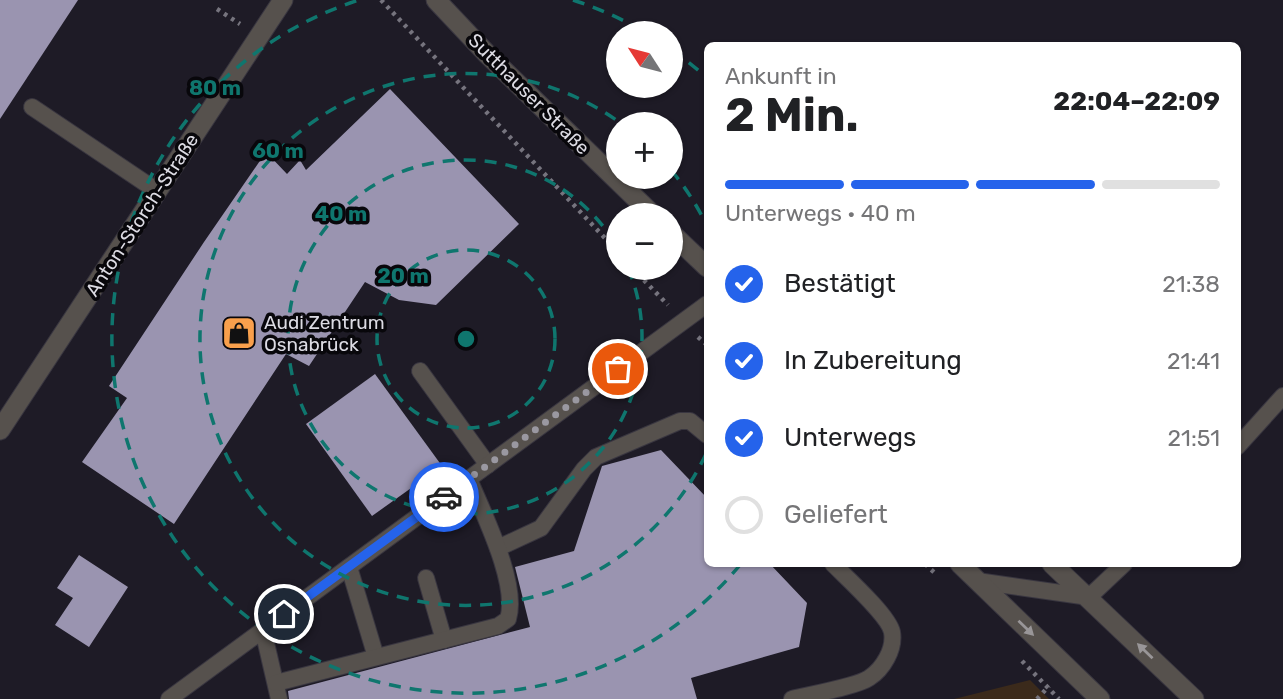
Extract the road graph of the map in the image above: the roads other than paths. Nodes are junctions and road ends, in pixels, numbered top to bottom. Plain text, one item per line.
1 (283, 0) edge
2 (436, 0) edge
3 (32, 107) dead end
4 (158, 191) junction
5 (641, 203) edge
6 (683, 244) edge
7 (704, 264) edge
8 (704, 306) edge
9 (420, 370) dead end
10 (1283, 396) edge
11 (0, 430) edge
12 (704, 433) edge
13 (1241, 443) edge
14 (488, 465) junction
15 (469, 479) junction
16 (498, 548) junction
17 (349, 567) junction
18 (835, 567) edge
19 (963, 567) edge
20 (1055, 567) edge
21 (1121, 567) edge
22 (426, 578) dead end
23 (978, 580) junction
24 (1089, 597) junction
25 (263, 630) junction
26 (444, 640) junction
27 (376, 657) junction
28 (277, 691) edge
29 (169, 699) edge
30 (792, 699) edge
31 (1100, 699) edge
32 (1194, 699) edge

1 - 4 street, Anton-Storch-Straße
2 - 5 street, Sutthauser Straße
3 - 4 lane
4 - 11 street, Anton-Storch-Straße
6 - 7 street
8 - 14 lane
9 - 14 lane
10 - 13 lane
12 - 16 lane
14 - 15 lane
15 - 16 lane
15 - 17 lane
16 - 26 lane
17 - 25 lane
17 - 27 lane
18 - 30 lane
19 - 23 street
20 - 24 street
21 - 24 lane
22 - 26 lane
23 - 24 lane
23 -> 31 street
32 -> 24 street
25 - 28 lane
25 - 29 lane
26 - 27 lane
27 - 28 lane

